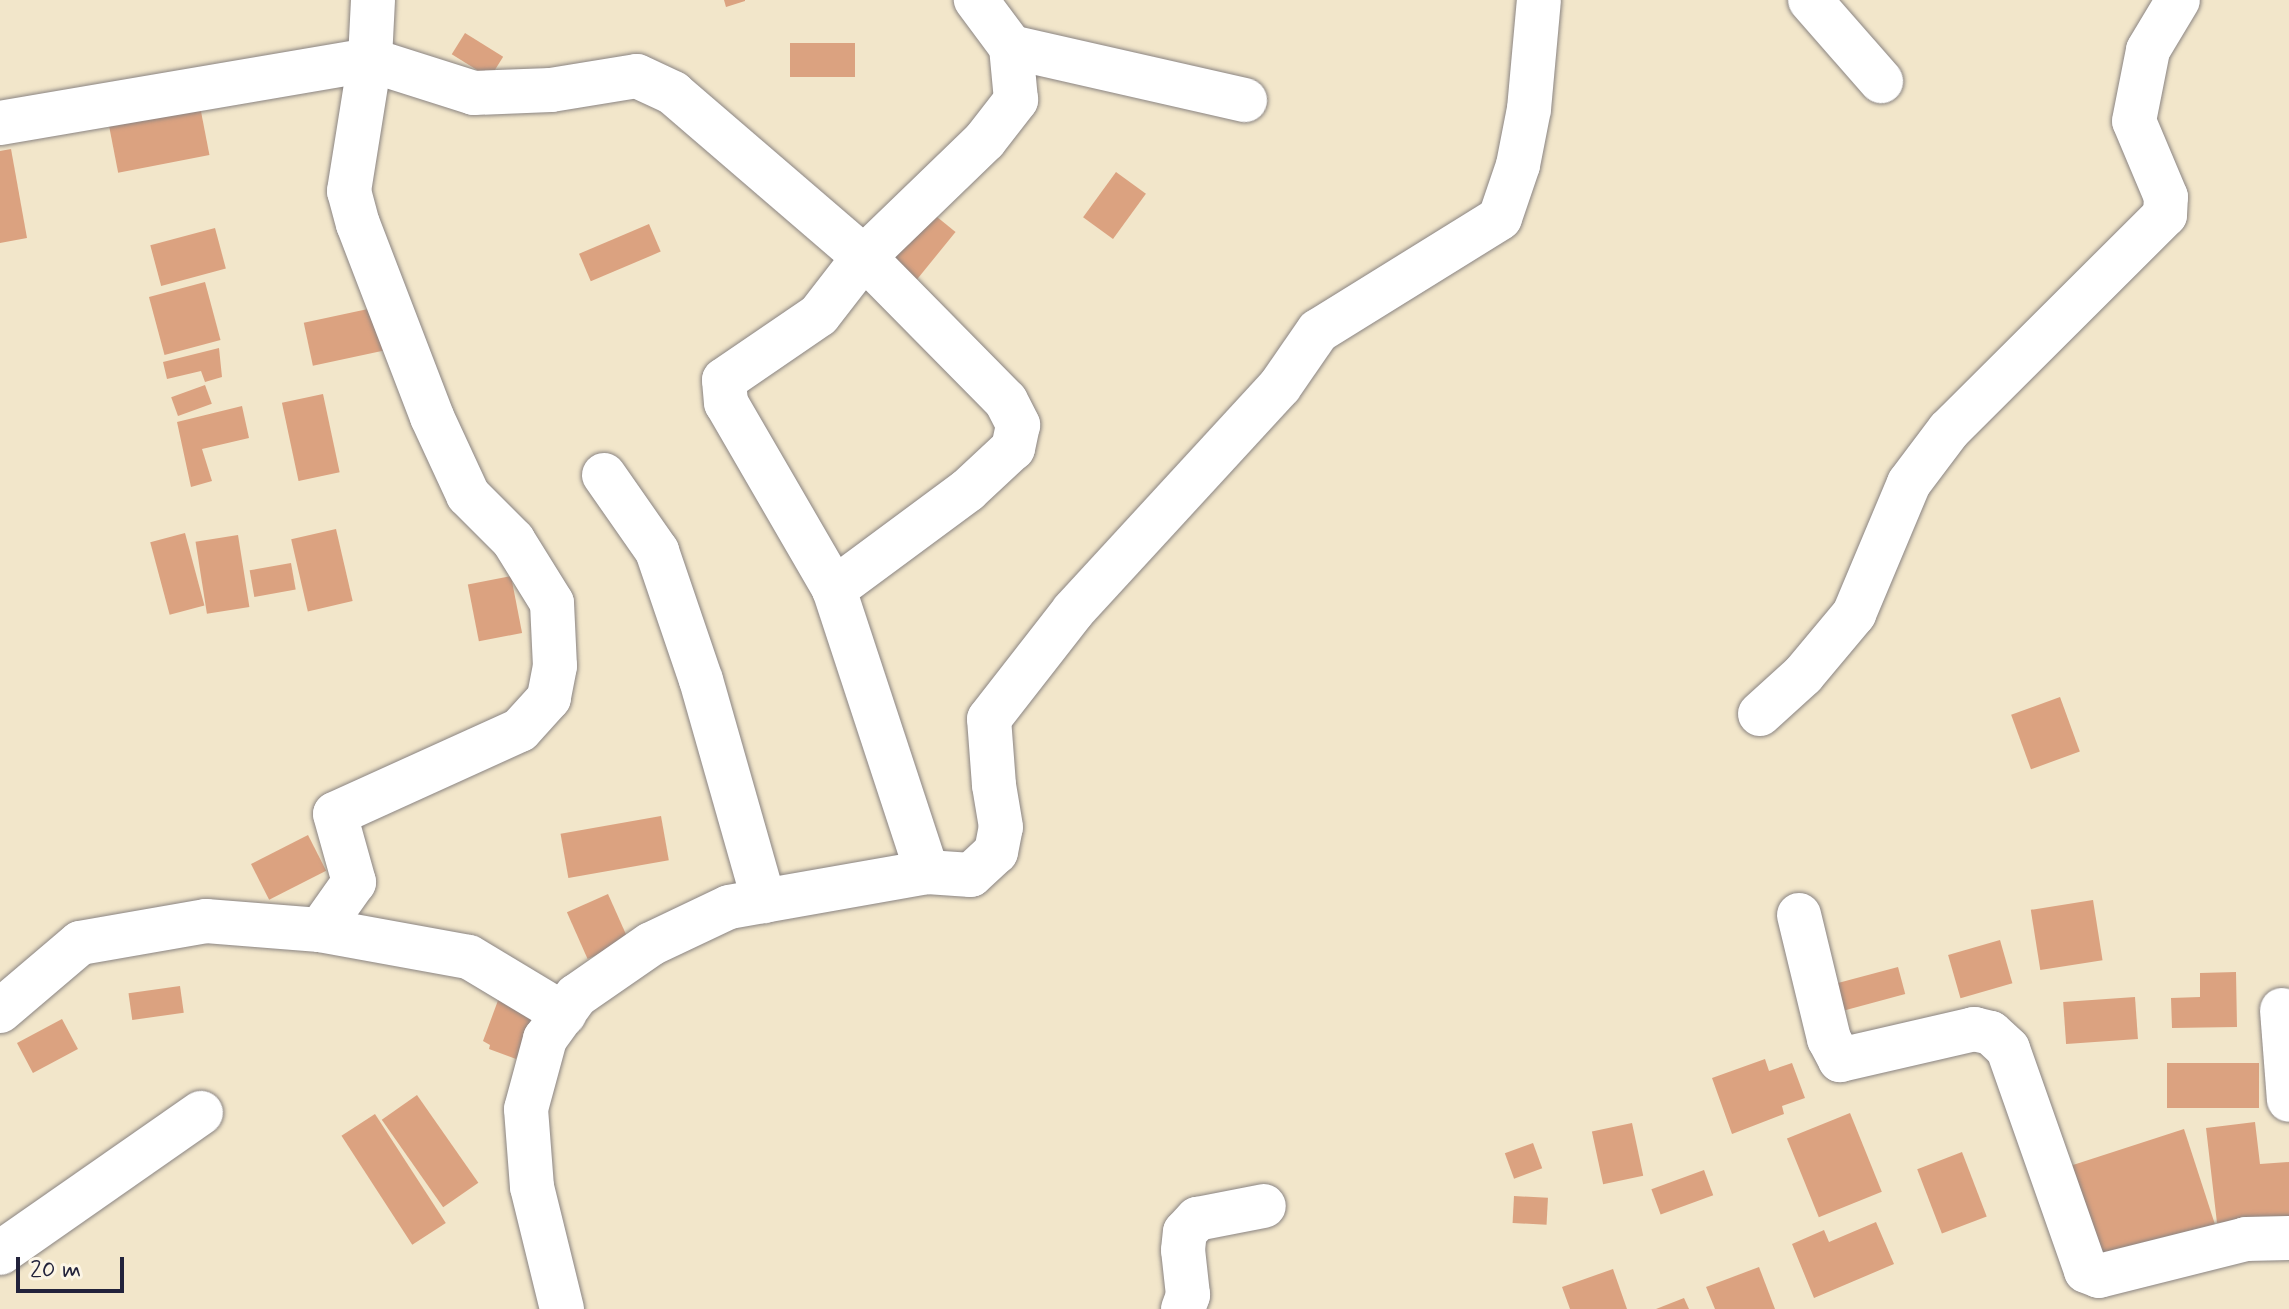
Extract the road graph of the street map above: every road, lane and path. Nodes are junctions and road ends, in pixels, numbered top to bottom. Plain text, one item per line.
1 (373, 0) edge
2 (976, 0) edge
3 (1539, 0) edge
4 (1810, 0) edge
5 (2178, 0) edge
6 (1011, 47) junction
7 (370, 60) junction
8 (1881, 81) dead end
9 (1245, 100) dead end
10 (0, 123) edge
11 (864, 257) junction
12 (604, 475) dead end
13 (834, 589) junction
14 (1760, 714) dead end
15 (927, 872) junction
16 (764, 901) junction
17 (1799, 915) dead end
18 (320, 930) junction
19 (2282, 1010) dead end
20 (0, 1011) edge
21 (564, 1014) junction
22 (2289, 1100) edge
23 (201, 1113) dead end
24 (1264, 1206) dead end
25 (2289, 1238) edge
26 (3, 1244) edge
27 (562, 1309) edge
28 (1183, 1309) edge

1 - 7 street
2 - 6 street
3 - 15 street
4 - 8 street
5 - 14 street
6 - 9 street
6 - 11 street
7 - 10 street
7 - 11 street
7 - 18 street
11 - 13 street
11 - 13 street
12 - 16 street
13 - 15 street
15 - 16 street
16 - 21 street
17 - 25 street
18 - 20 street
18 - 21 street
19 - 22 street
21 - 27 street
23 - 26 street
24 - 28 street

